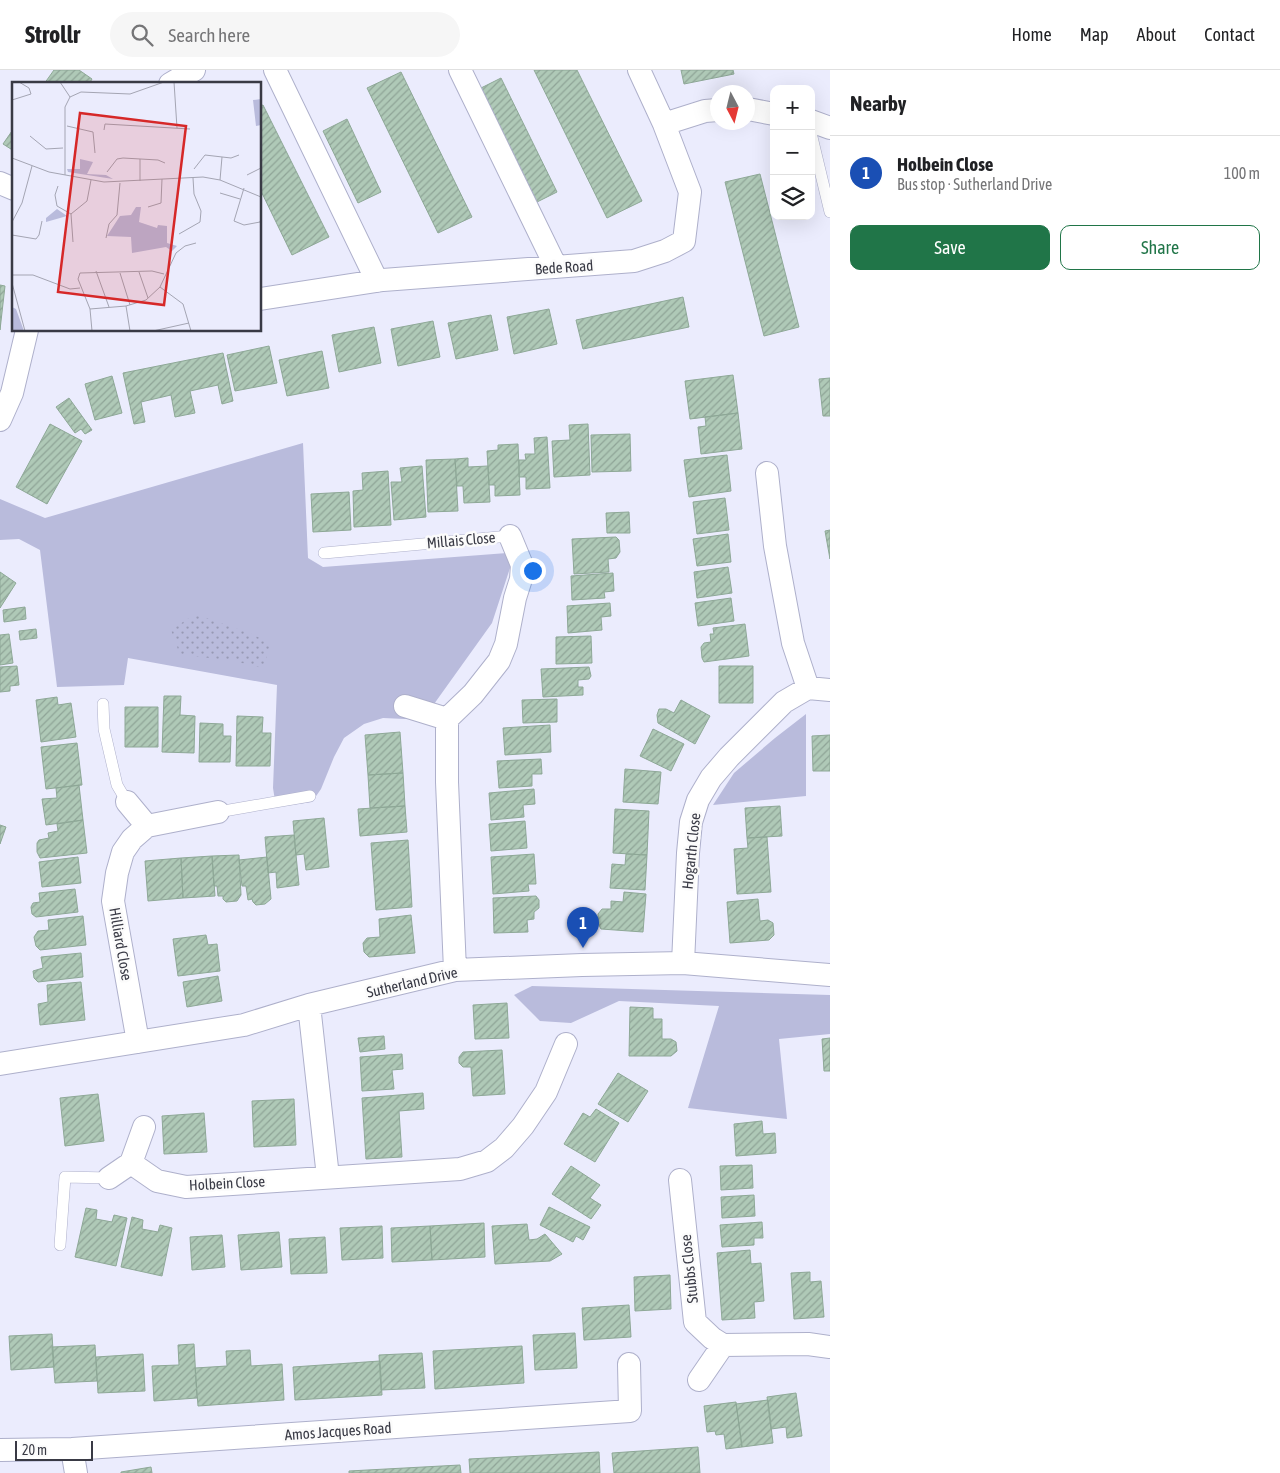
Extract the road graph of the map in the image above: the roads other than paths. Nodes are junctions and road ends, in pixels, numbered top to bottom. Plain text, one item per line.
1 (194, 70) edge
2 (275, 70) edge
3 (460, 70) edge
4 (639, 70) edge
5 (173, 82) edge
6 (755, 110) edge
7 (710, 111) edge
8 (770, 113) edge
9 (815, 122) edge
10 (664, 124) junction
11 (830, 128) edge
12 (815, 150) edge
13 (0, 183) edge
14 (12, 188) edge
15 (830, 212) edge
16 (556, 267) junction
17 (377, 281) junction
18 (261, 299) edge
19 (27, 331) edge
20 (0, 420) edge
21 (767, 473) dead end
22 (510, 536) joint
23 (324, 552) dead end
24 (819, 689) edge
25 (103, 704) dead end
26 (405, 706) dead end
27 (447, 719) junction
28 (310, 796) dead end
29 (127, 802) joint
30 (218, 812) joint
31 (147, 826) junction
32 (683, 963) junction
33 (455, 970) junction
34 (830, 975) edge
35 (309, 1005) junction
36 (138, 1042) junction
37 (566, 1044) dead end
38 (0, 1064) edge
39 (144, 1127) dead end
40 (132, 1163) junction
41 (328, 1177) junction
42 (109, 1178) joint
43 (680, 1180) dead end
44 (60, 1245) dead end
45 (723, 1345) junction
46 (830, 1347) edge
47 (628, 1364) dead end
48 (699, 1380) dead end
49 (72, 1449) junction
50 (0, 1450) edge
51 (76, 1473) edge

1 - 5 street
2 - 17 street
3 - 16 street
4 - 10 street, Bede Road
6 - 8 street
7 - 10 street
9 - 11 street
10 - 16 street, Bede Road
12 - 15 lane
13 - 14 street
16 - 17 street, Bede Road
17 - 18 street, Bede Road
19 - 20 street
21 - 24 street
22 - 23 lane, Millais Close
22 - 27 street, Millais Close
24 - 32 street, Hogarth Close
25 - 29 lane
26 - 27 street
27 - 33 street
28 - 30 lane
29 - 31 street
30 - 31 street
31 - 36 street, Hilliard Close
32 - 33 street, Sutherland Drive
32 - 34 street, Sutherland Drive
33 - 35 street, Sutherland Drive
35 - 36 street, Sutherland Drive
35 - 41 street
36 - 38 street, Sutherland Drive
37 - 41 street, Holbein Close
39 - 40 street
40 - 41 street, Holbein Close
40 - 42 street
42 - 44 lane
43 - 45 street, Stubbs Close
45 - 46 street
45 - 48 street
47 - 49 street, Amos Jacques Road
49 - 50 street, Amos Jacques Road
49 - 51 street

